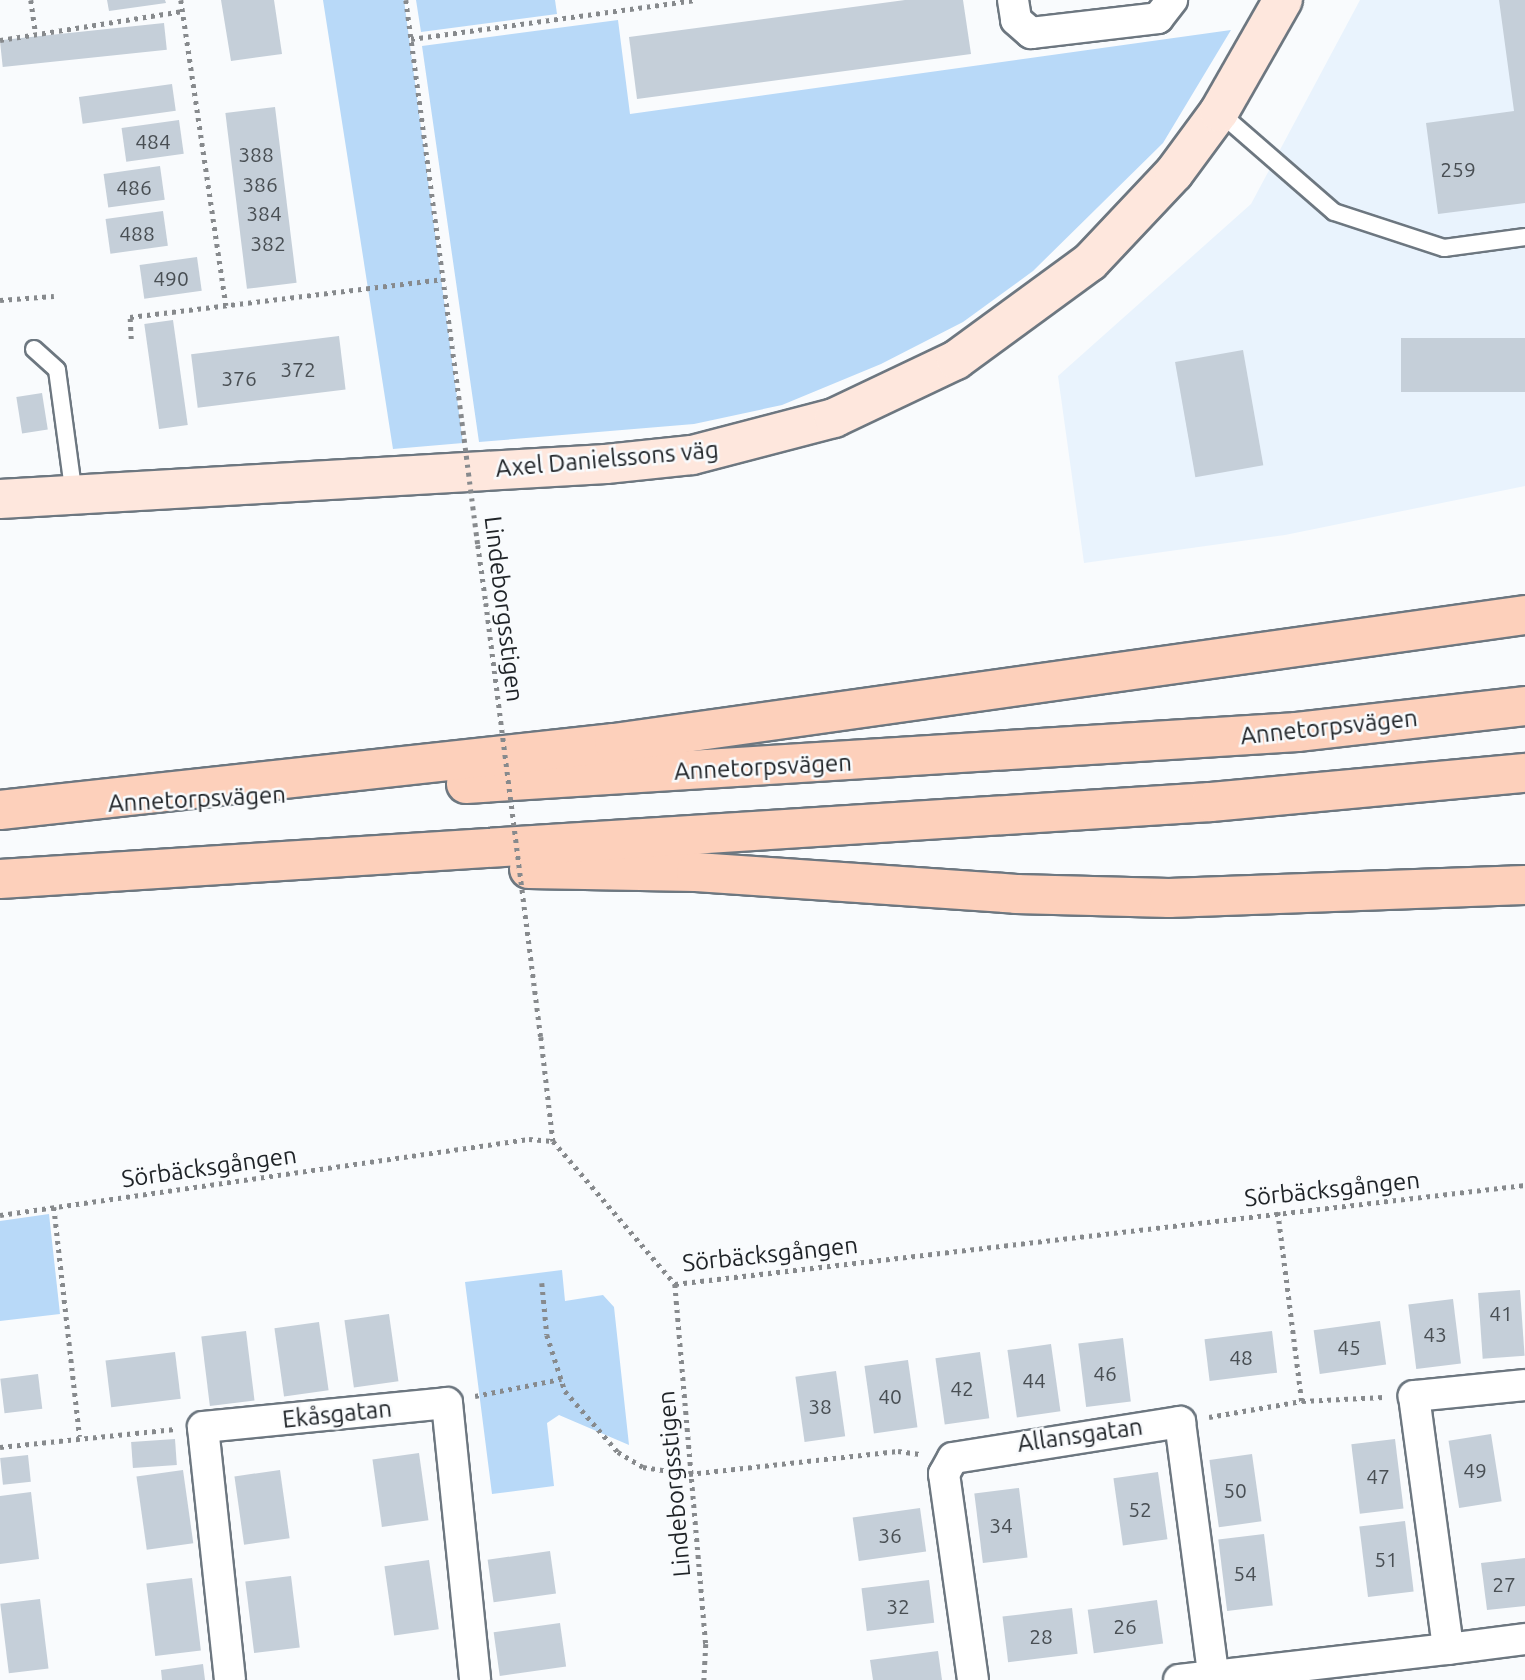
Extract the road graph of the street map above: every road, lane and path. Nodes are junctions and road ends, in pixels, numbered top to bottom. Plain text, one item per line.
1 (31, 0) edge
2 (181, 0) edge
3 (407, 0) edge
4 (695, 0) edge
5 (1013, 0) edge
6 (1172, 0) edge
7 (1283, 0) edge
8 (657, 3) edge
9 (183, 11) junction
10 (36, 34) junction
11 (411, 39) junction
12 (0, 40) edge
13 (1219, 112) junction
14 (1525, 237) edge
15 (442, 279) junction
16 (54, 296) dead end
17 (0, 300) edge
18 (226, 306) junction
19 (131, 339) dead end
20 (34, 349) dead end
21 (75, 496) junction
22 (0, 499) edge
23 (1525, 615) edge
24 (1525, 706) edge
25 (1525, 773) edge
26 (0, 810) edge
27 (177, 870) junction
28 (0, 879) edge
29 (1525, 885) edge
30 (553, 1140) junction
31 (1525, 1185) edge
32 (54, 1207) junction
33 (1278, 1212) junction
34 (0, 1215) edge
35 (542, 1283) dead end
36 (675, 1284) junction
37 (561, 1379) junction
38 (1525, 1385) edge
39 (1413, 1396) junction
40 (1302, 1401) junction
41 (447, 1403) junction
42 (1180, 1422) junction
43 (203, 1427) junction
44 (80, 1437) junction
45 (0, 1447) edge
46 (953, 1458) junction
47 (689, 1474) junction
48 (1525, 1639) edge
49 (1448, 1648) junction
50 (1214, 1678) edge
51 (230, 1680) edge
52 (475, 1680) edge
53 (704, 1680) edge
54 (973, 1680) edge
55 (1179, 1680) edge

1 - 10 path
2 - 9 path
3 - 11 path, Lindeborgsstigen
4 - 8 path
5 - 6 street
7 - 13 street, Axel Danielssons väg
8 - 11 path
9 - 10 path
9 - 18 path
10 - 12 path
11 - 15 path, Lindeborgsstigen
13 - 14 lane
13 - 21 street, Axel Danielssons väg
15 - 18 path
15 - 30 path, Lindeborgsstigen, bridge
16 - 17 path
18 - 19 path
20 - 21 lane
21 - 22 street, Axel Danielssons väg
23 - 26 main road
24 - 26 main road, Annetorpsvägen
25 - 27 main road
27 - 28 main road
27 - 29 main road
30 - 32 path, Sörbäcksgången
30 - 36 path, Sörbäcksgången
31 - 33 path, Sörbäcksgången
32 - 34 path, Sörbäcksgången
32 - 44 path
33 - 36 path, Sörbäcksgången
33 - 40 path
35 - 37 path
36 - 47 path, Lindeborgsstigen
37 - 41 path
37 - 47 path
38 - 39 street
39 - 40 path
39 - 49 street
40 - 42 path
41 - 43 street, Ekåsgatan
41 - 52 street
42 - 46 street, Allansgatan
42 - 50 street
43 - 44 path
43 - 51 street
44 - 45 path
46 - 47 path
46 - 54 street
47 - 53 path, Lindeborgsstigen
48 - 49 street
49 - 50 street
50 - 55 street

